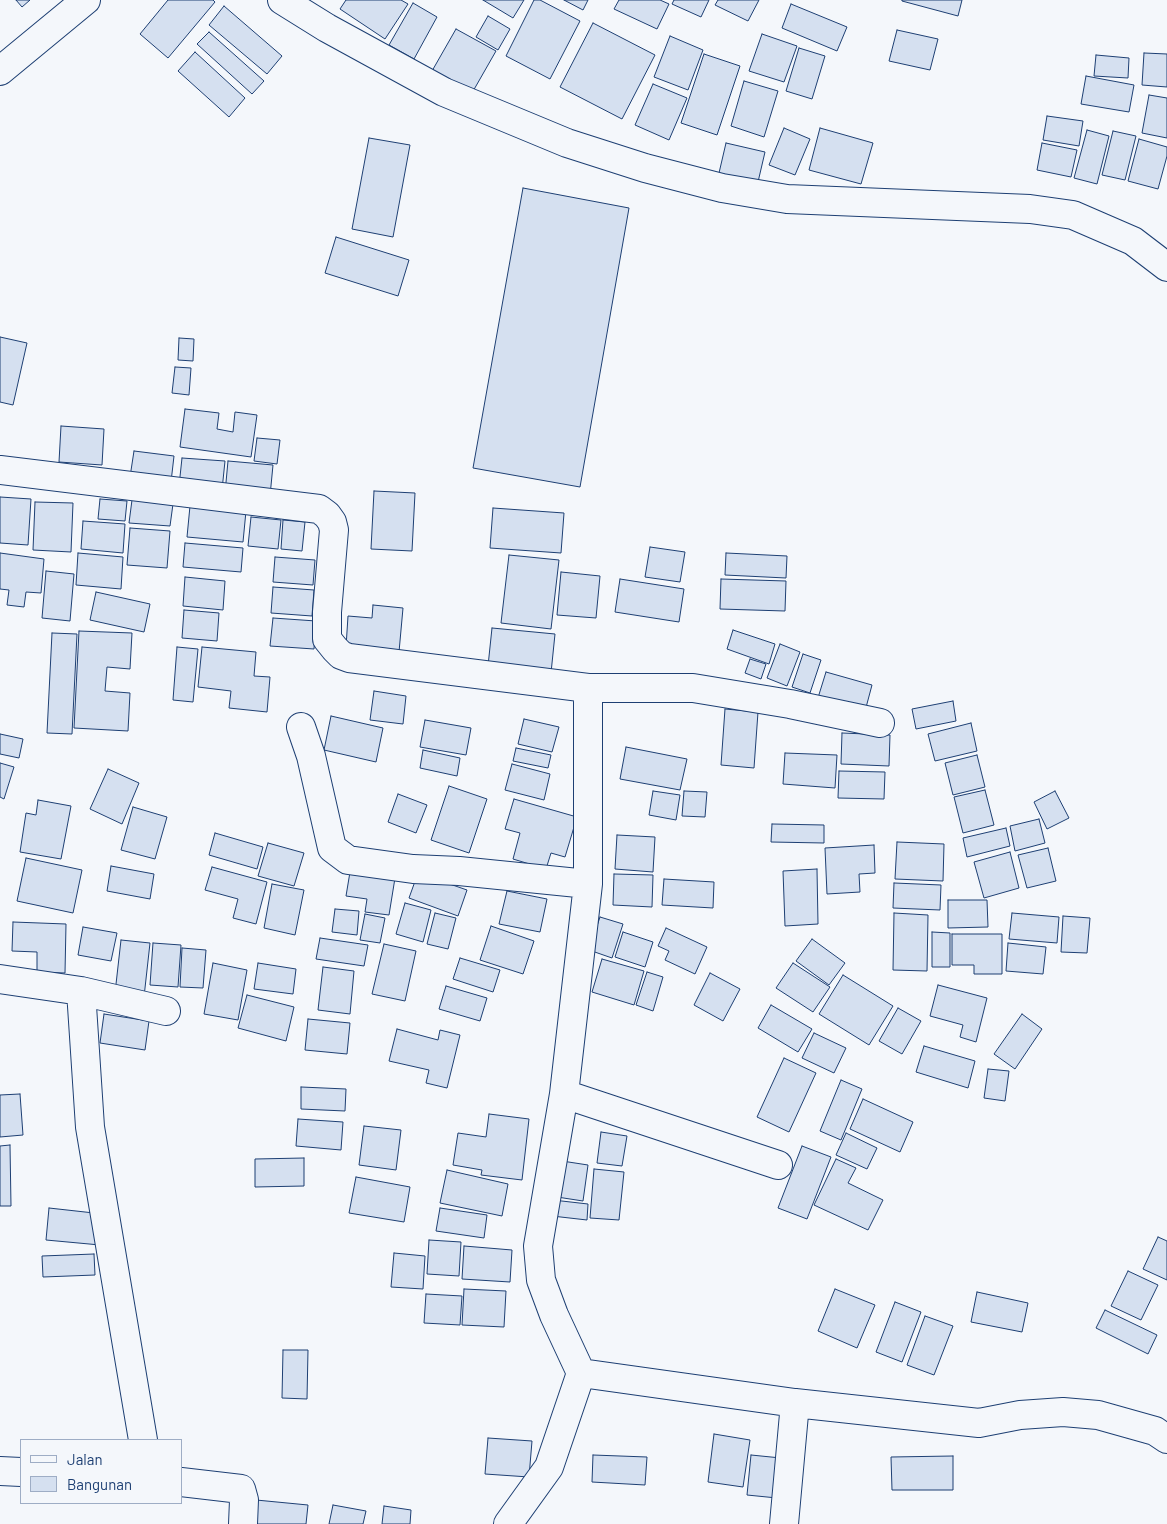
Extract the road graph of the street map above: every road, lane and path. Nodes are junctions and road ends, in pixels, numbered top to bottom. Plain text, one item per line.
1 (86, 0) edge
2 (282, 0) edge
3 (0, 71) edge
4 (1167, 267) edge
5 (0, 470) edge
6 (588, 688) junction
7 (880, 722) dead end
8 (302, 727) dead end
9 (588, 884) junction
10 (0, 979) edge
11 (81, 991) junction
12 (166, 1011) dead end
13 (564, 1094) junction
14 (778, 1165) dead end
15 (581, 1373) junction
16 (795, 1403) junction
17 (144, 1439) edge
18 (1167, 1439) edge
19 (0, 1471) edge
20 (20, 1472) edge
21 (182, 1482) edge
22 (244, 1524) edge
23 (508, 1524) edge
24 (784, 1524) edge

1 - 3 street
2 - 4 street
5 - 6 street
6 - 7 street
6 - 9 street
8 - 9 street
9 - 13 street
10 - 11 street
11 - 12 street
11 - 17 street
13 - 14 street
13 - 15 street
15 - 16 street
15 - 23 street
16 - 18 street
16 - 24 street
19 - 20 street
21 - 22 street

